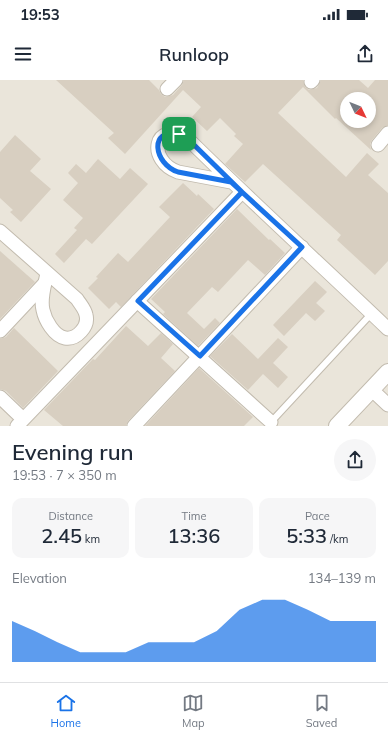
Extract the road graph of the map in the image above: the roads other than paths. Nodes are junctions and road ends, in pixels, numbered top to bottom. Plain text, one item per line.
1 (388, 133) edge
2 (378, 144) dead end
3 (231, 182) junction
4 (242, 192) junction
5 (0, 231) edge
6 (302, 247) junction
7 (138, 301) junction
8 (372, 314) junction
9 (388, 329) edge
10 (0, 331) edge
11 (200, 356) junction
12 (388, 372) edge
13 (371, 389) junction
14 (0, 397) edge
15 (388, 405) edge
16 (20, 422) edge
17 (269, 424) edge
18 (134, 426) edge
19 (337, 426) edge

1 - 2 street
3 - 3 street
3 - 4 street
4 - 6 street
4 - 7 street
5 - 10 street
6 - 8 street
6 - 11 street
7 - 11 street
7 - 16 street
8 - 9 street
8 - 17 lane
11 - 17 street
11 - 18 street
12 - 13 street
13 - 15 street
13 - 19 street
14 - 16 street

